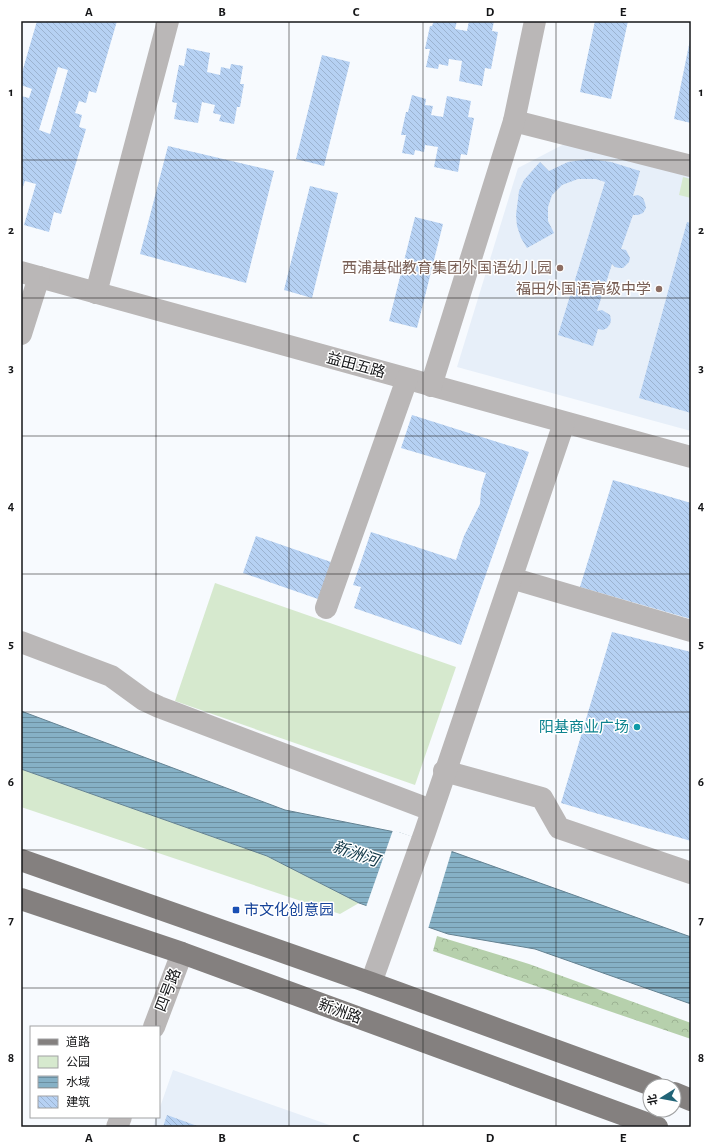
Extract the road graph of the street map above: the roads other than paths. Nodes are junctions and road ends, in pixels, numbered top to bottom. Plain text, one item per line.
1 (168, 21) edge
2 (534, 21) edge
3 (514, 121) junction
4 (691, 166) edge
5 (30, 274) edge
6 (96, 293) junction
7 (21, 334) edge
8 (407, 379) junction
9 (431, 386) junction
10 (564, 423) junction
11 (691, 457) edge
12 (511, 578) junction
13 (326, 608) dead end
14 (691, 631) edge
15 (21, 642) edge
16 (444, 771) junction
17 (431, 810) junction
18 (21, 860) edge
19 (691, 873) edge
20 (21, 899) edge
21 (182, 953) junction
22 (371, 983) junction
23 (154, 1026) edge
24 (642, 1082) edge
25 (657, 1127) edge

1 - 6 street
2 - 3 street
3 - 4 street
3 - 9 street
5 - 6 street, 益田五路
5 - 7 street
6 - 8 street, 益田五路
8 - 9 street, 益田五路
8 - 13 street
9 - 10 street, 益田五路
10 - 11 street, 益田五路
10 - 12 street
12 - 14 street
12 - 16 street
15 - 17 street
16 - 17 street
16 - 19 street
17 - 22 street
18 - 22 main road
20 - 21 main road, 新洲路
21 - 23 street, 四号路
21 - 25 main road, 新洲路
22 - 24 main road

